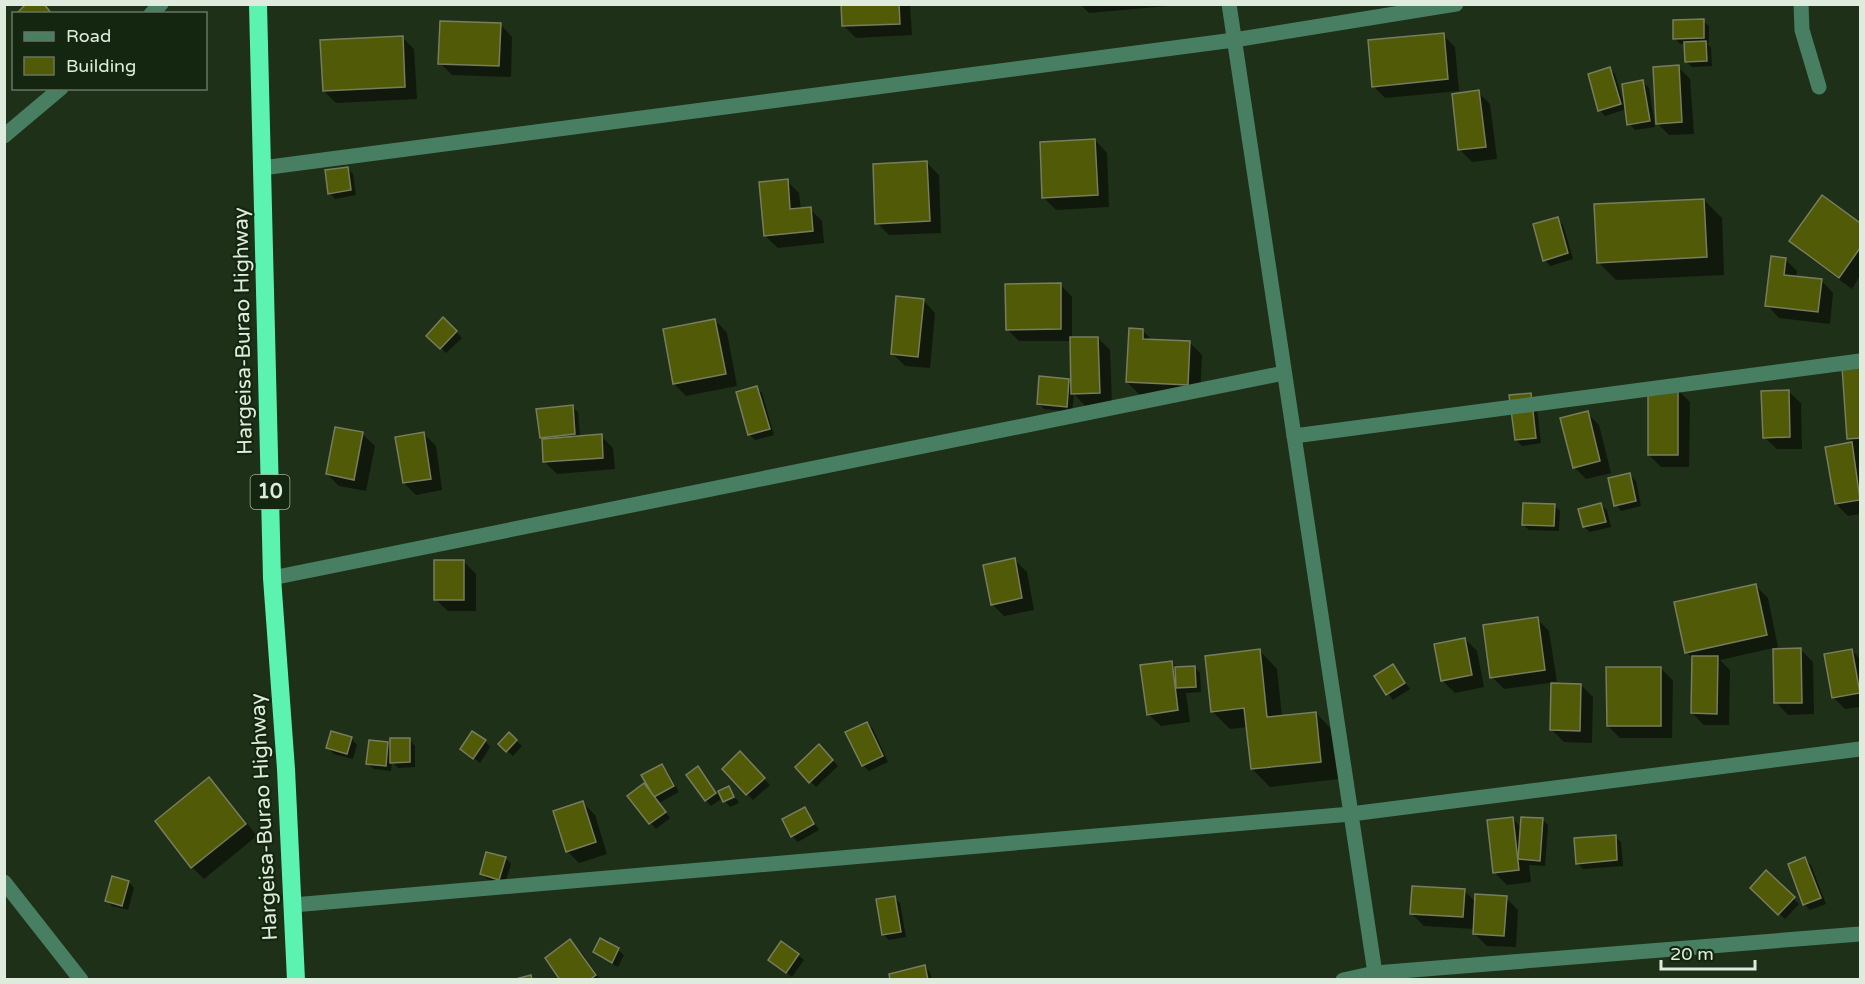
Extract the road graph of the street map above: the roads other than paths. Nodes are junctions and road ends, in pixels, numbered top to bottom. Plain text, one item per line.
1 (258, 4) edge
2 (1229, 4) edge
3 (1456, 4) edge
4 (1801, 4) edge
5 (1234, 40) junction
6 (1819, 87) dead end
7 (59, 90) edge
8 (4, 136) edge
9 (262, 168) junction
10 (1860, 361) edge
11 (1284, 373) junction
12 (1294, 436) junction
13 (272, 578) junction
14 (1860, 749) edge
15 (1351, 813) junction
16 (4, 882) edge
17 (293, 905) junction
18 (1860, 934) edge
19 (1375, 976) edge
20 (81, 980) edge
21 (296, 980) edge
22 (1343, 980) edge

1 - 9 highway, Hargeisa-Burao Highway / 10
2 - 5 street
3 - 5 street
4 - 6 street
5 - 9 street
5 - 11 street
7 - 8 street
9 - 13 highway, Hargeisa-Burao Highway / 10
10 - 12 street
11 - 12 street
11 - 13 street
12 - 15 street
13 - 17 highway, Hargeisa-Burao Highway / 10
14 - 15 street
15 - 17 street
15 - 19 street
16 - 20 street
17 - 21 highway, Hargeisa-Burao Highway / 10
18 - 19 street
19 - 22 street

